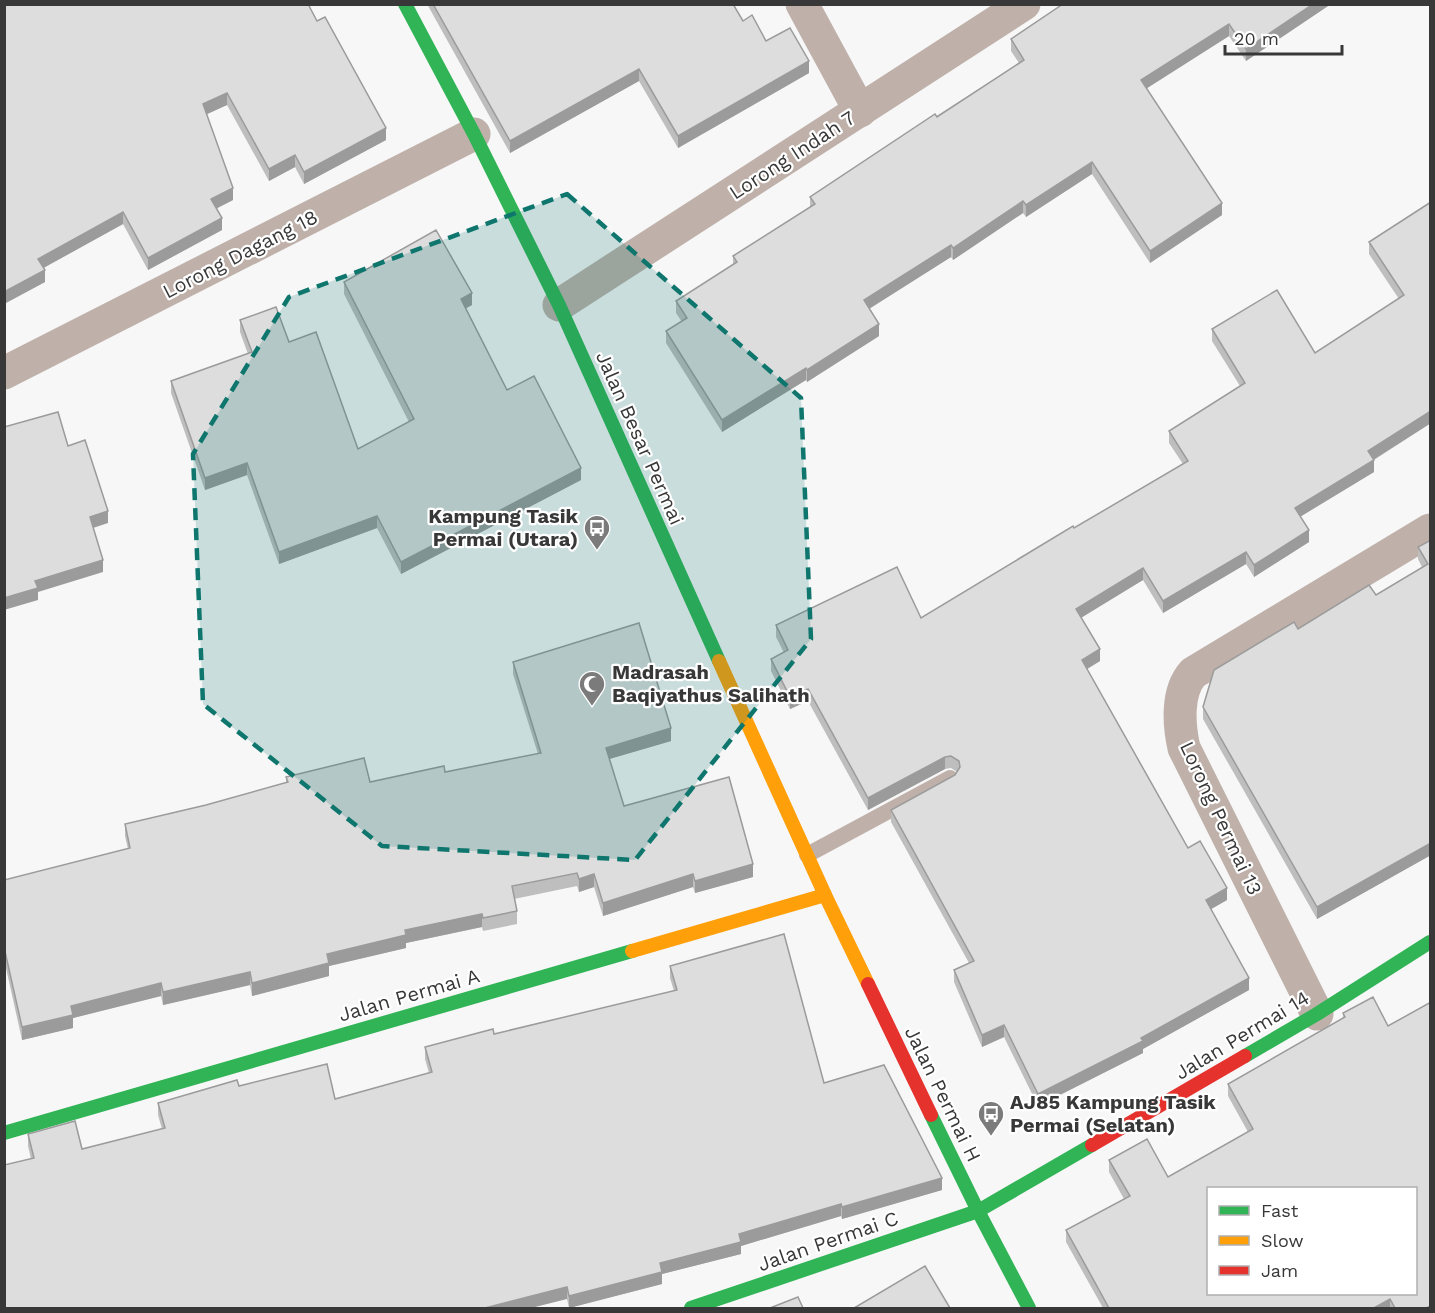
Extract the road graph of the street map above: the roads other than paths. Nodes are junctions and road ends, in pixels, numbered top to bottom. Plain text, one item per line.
1 (405, 4) edge
2 (802, 4) edge
3 (1024, 4) edge
4 (860, 111) junction
5 (474, 134) junction
6 (559, 305) junction
7 (4, 374) edge
8 (1431, 530) edge
9 (950, 778) edge
10 (807, 855) junction
11 (825, 895) junction
12 (1431, 942) edge
13 (1317, 1014) junction
14 (4, 1133) edge
15 (978, 1211) junction
16 (691, 1308) edge
17 (1029, 1308) edge

1 - 5 street, Jalan Besar Permai
2 - 4 street
3 - 4 street, Lorong Indah 7
4 - 6 street, Lorong Indah 7
5 - 6 street, Jalan Besar Permai
5 - 7 street, Lorong Dagang 18
6 - 10 street, Jalan Besar Permai
8 - 13 street, Lorong Permai 13
9 - 10 lane
10 - 11 street, Jalan Besar Permai
11 - 14 street, Jalan Permai A
11 - 15 street, Jalan Permai H
12 - 13 street, Jalan Permai 14
13 - 15 street, Jalan Permai 14
15 - 16 street, Jalan Permai C
15 - 17 street, Jalan Permai H

